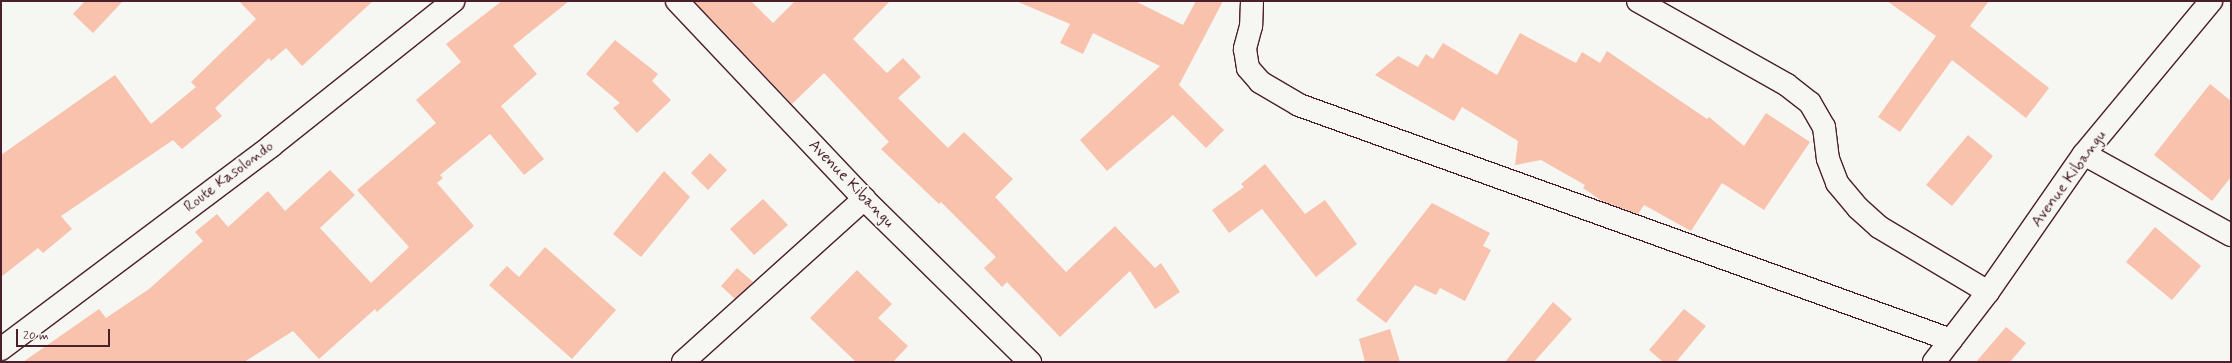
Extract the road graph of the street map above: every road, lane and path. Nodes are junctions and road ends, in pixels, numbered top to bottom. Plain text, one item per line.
1 (453, 1) edge
2 (678, 1) edge
3 (1252, 1) edge
4 (1638, 1) edge
5 (2211, 1) edge
6 (2084, 154) junction
7 (864, 199) junction
8 (2231, 235) edge
9 (1988, 292) junction
10 (1951, 340) junction
11 (1, 349) edge
12 (683, 362) edge
13 (1030, 362) edge
14 (1934, 362) edge

1 - 11 street, Route Kasolondo
2 - 7 street, Avenue Kibangu
3 - 10 street
4 - 9 street
5 - 6 street, Avenue Kibangu
6 - 8 street
6 - 9 street, Avenue Kibangu
7 - 12 street
7 - 13 street, Avenue Kibangu
9 - 10 street, Avenue Kibangu
10 - 14 street, Avenue Kibangu

